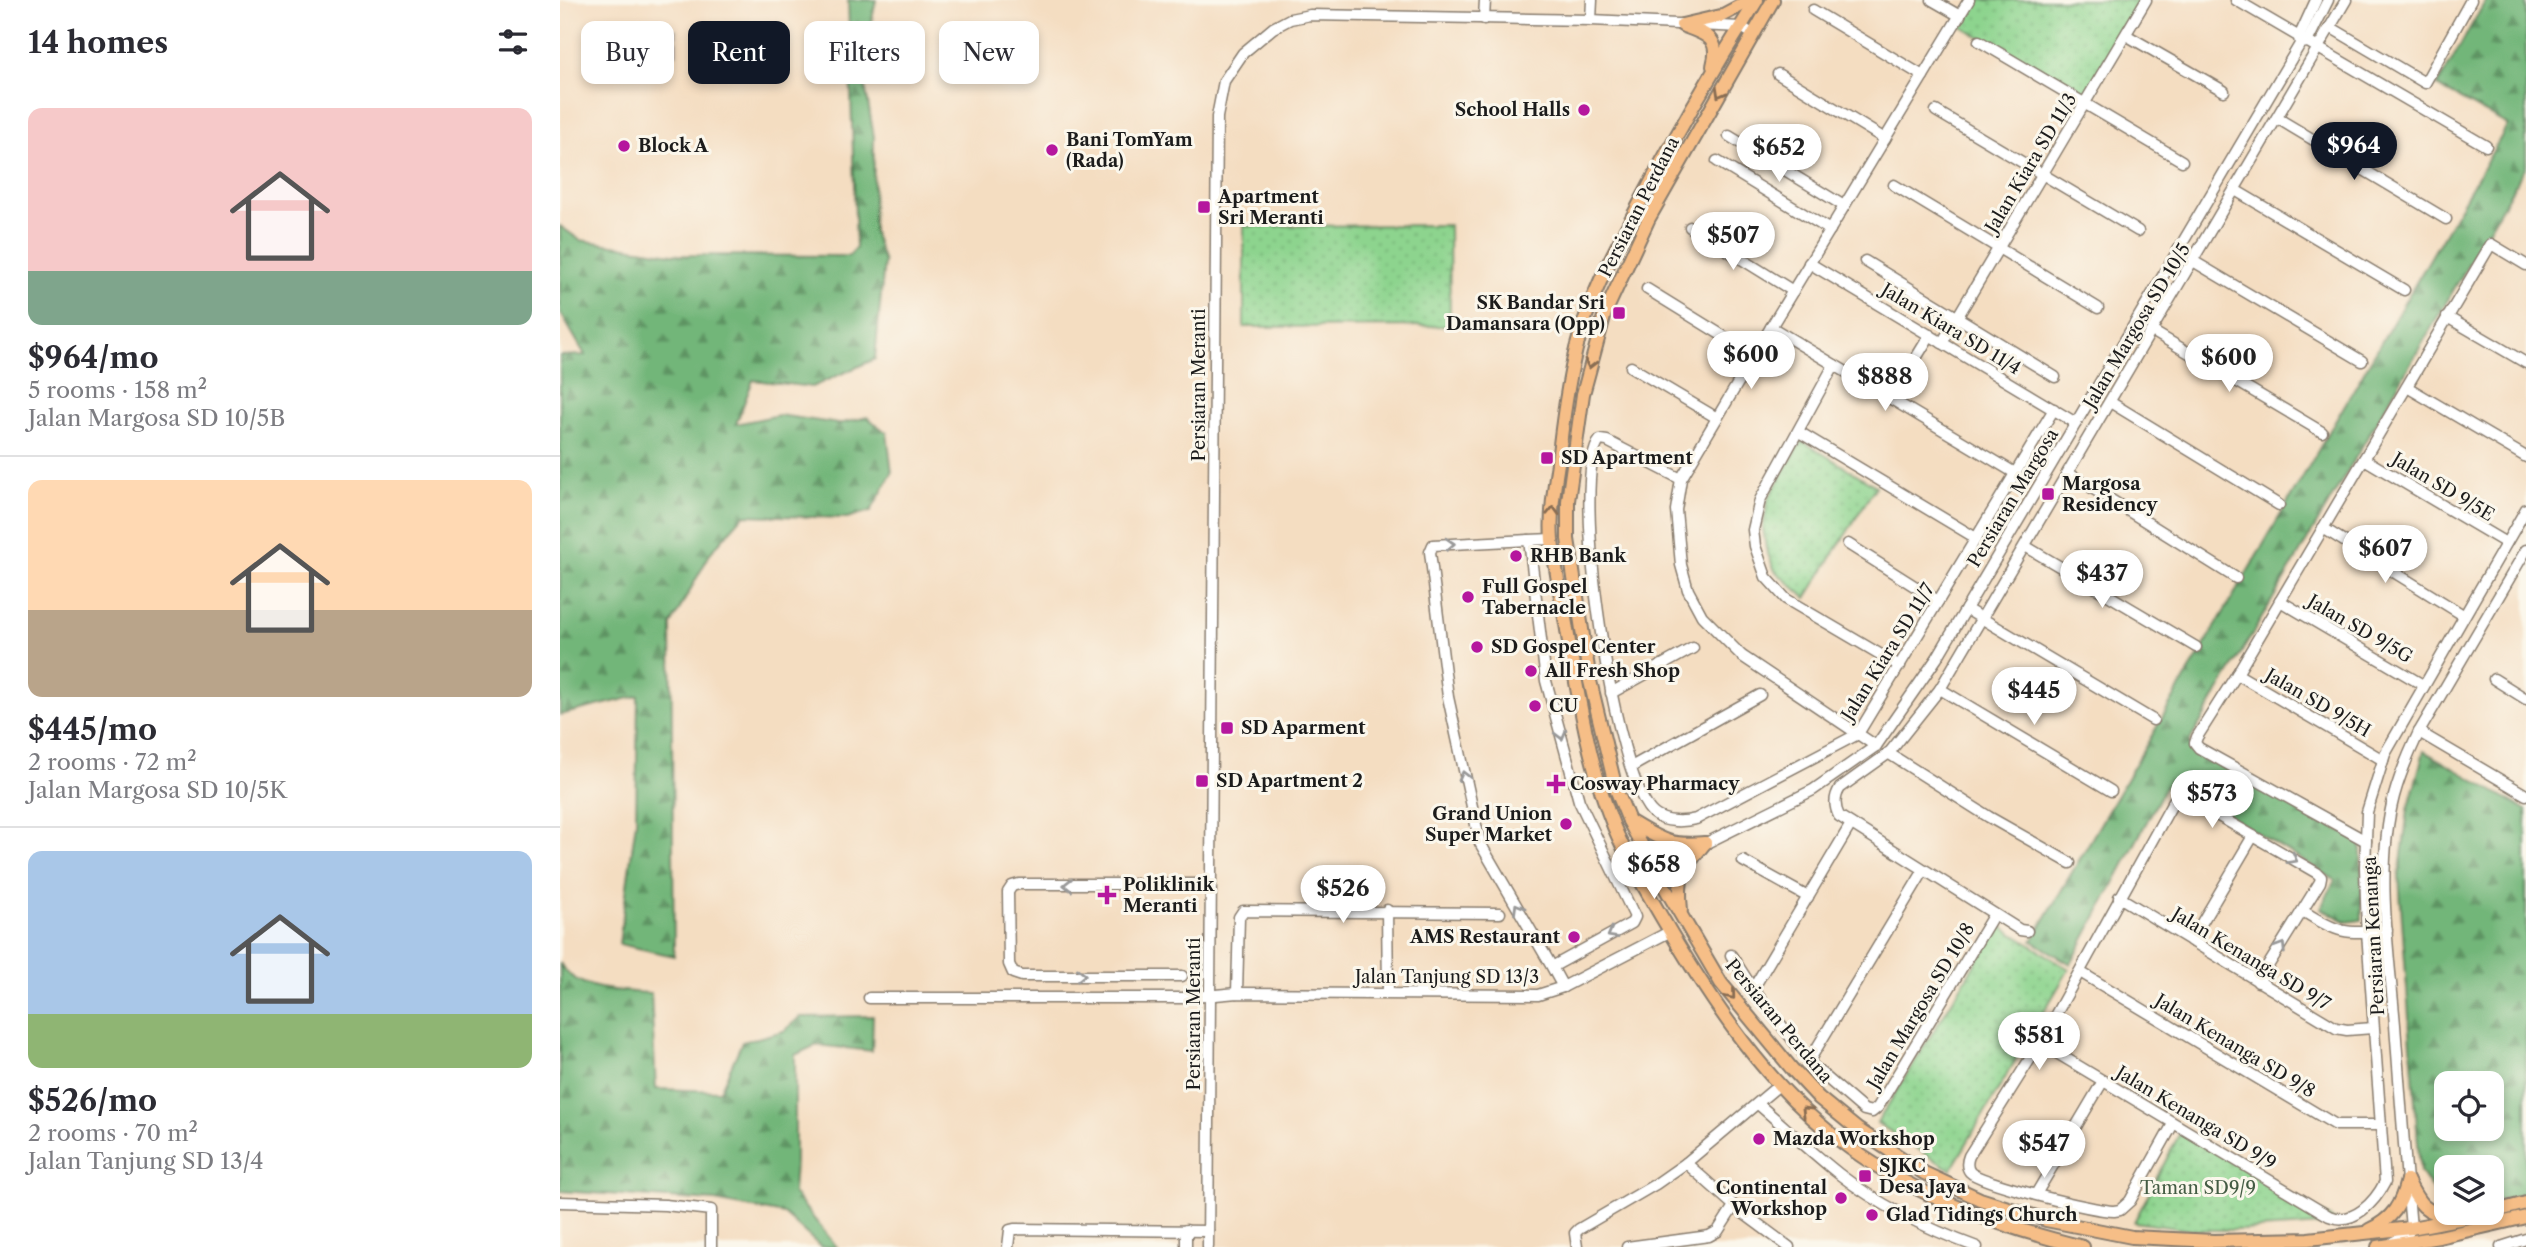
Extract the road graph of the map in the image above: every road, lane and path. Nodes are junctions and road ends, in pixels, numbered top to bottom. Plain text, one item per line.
1 (1485, 0) edge
2 (1592, 0) edge
3 (1751, 0) edge
4 (1757, 0) edge
5 (1773, 0) edge
6 (1933, 0) edge
7 (1969, 0) edge
8 (2146, 0) edge
9 (2236, 0) edge
10 (2316, 0) edge
11 (2328, 0) edge
12 (2346, 0) edge
13 (2468, 1) edge
14 (1813, 10) dead end
15 (1960, 16) junction
16 (1484, 19) junction
17 (1591, 20) junction
18 (1682, 25) junction
19 (1741, 27) junction
20 (2330, 27) junction
21 (1753, 34) junction
22 (2126, 35) junction
23 (1979, 41) dead end
24 (2302, 41) junction
25 (2319, 47) junction
26 (1711, 73) junction
27 (1778, 74) dead end
28 (1923, 76) junction
29 (2224, 92) dead end
30 (2085, 104) junction
31 (1936, 111) dead end
32 (2277, 118) junction
33 (1729, 136) dead end
34 (1885, 139) junction
35 (2486, 145) dead end
36 (1717, 161) dead end
37 (2182, 161) dead end
38 (2043, 174) junction
39 (1894, 185) dead end
40 (2235, 190) junction
41 (1844, 206) junction
42 (2446, 219) dead end
43 (1690, 227) dead end
44 (1830, 230) junction
45 (2138, 231) dead end
46 (1999, 247) junction
47 (1865, 261) dead end
48 (2193, 261) junction
49 (1809, 263) junction
50 (2526, 265) edge
51 (1647, 289) dead end
52 (2404, 290) dead end
53 (1793, 291) junction
54 (2098, 308) dead end
55 (1958, 317) junction
56 (2448, 317) junction
57 (1771, 327) junction
58 (2152, 331) junction
59 (1930, 335) junction
60 (1942, 343) junction
61 (1754, 355) junction
62 (2362, 361) dead end
63 (2526, 363) edge
64 (1834, 365) junction
65 (1631, 367) dead end
66 (2055, 377) dead end
67 (2407, 387) junction
68 (1891, 399) junction
69 (2110, 402) junction
70 (2054, 410) junction
71 (1717, 418) junction
72 (2076, 423) junction
73 (1799, 432) junction
74 (2322, 432) dead end
75 (2526, 457) edge
76 (2364, 459) junction
77 (2015, 473) junction
78 (2068, 473) junction
79 (1681, 479) junction
80 (2279, 505) dead end
81 (2526, 509) edge
82 (2323, 528) junction
83 (1976, 538) junction
84 (1552, 539) junction
85 (1529, 540) junction
86 (2506, 543) junction
87 (1848, 544) dead end
88 (2025, 546) junction
89 (2526, 550) edge
90 (2236, 578) dead end
91 (1938, 601) junction
92 (2280, 601) junction
93 (1966, 609) junction
94 (2463, 615) junction
95 (1982, 618) junction
96 (2196, 647) dead end
97 (1693, 648) dead end
98 (1900, 666) junction
99 (2237, 674) junction
100 (2494, 679) dead end
101 (2423, 685) junction
102 (1940, 689) junction
103 (1611, 693) junction
104 (1760, 695) dead end
105 (2526, 698) edge
106 (2153, 720) dead end
107 (2419, 732) junction
108 (1858, 734) junction
109 (1876, 746) junction
110 (1888, 753) junction
111 (2384, 760) junction
112 (1631, 767) junction
113 (2112, 791) dead end
114 (2526, 795) edge
115 (1629, 821) junction
116 (1851, 824) junction
117 (1615, 828) junction
118 (2253, 836) junction
119 (2366, 841) junction
120 (1706, 844) junction
121 (1743, 861) dead end
122 (2070, 863) dead end
123 (1654, 869) junction
124 (1924, 870) junction
125 (1209, 884) junction
126 (1808, 897) junction
127 (2119, 897) junction
128 (1387, 910) junction
129 (2303, 911) junction
130 (1500, 912) dead end
131 (1994, 914) junction
132 (1682, 917) junction
133 (1667, 927) junction
134 (2387, 930) junction
135 (2027, 931) dead end
136 (2367, 933) junction
137 (2191, 941) junction
138 (1731, 955) dead end
139 (1552, 967) junction
140 (2080, 972) junction
141 (1182, 976) dead end
142 (2258, 982) junction
143 (1563, 987) junction
144 (1754, 989) junction
145 (1237, 993) junction
146 (1388, 993) junction
147 (1210, 996) junction
148 (869, 998) dead end
149 (2373, 1028) junction
150 (2040, 1043) junction
151 (1809, 1061) junction
152 (2103, 1081) junction
153 (1779, 1085) junction
154 (1758, 1104) junction
155 (2173, 1124) junction
156 (2380, 1125) junction
157 (1686, 1163) junction
158 (2407, 1180) junction
159 (2036, 1194) junction
160 (1980, 1199) junction
161 (560, 1202) edge
162 (2526, 1203) edge
163 (1734, 1206) junction
164 (2504, 1209) edge
165 (2434, 1214) edge
166 (1973, 1215) junction
167 (2526, 1217) edge
168 (2434, 1224) edge
169 (2411, 1228) junction
170 (1186, 1230) junction
171 (1208, 1231) junction
172 (2362, 1233) junction
173 (2440, 1237) junction
174 (2526, 1239) edge
175 (2132, 1242) edge
176 (711, 1247) edge
177 (1008, 1247) edge
178 (1186, 1247) edge
179 (1208, 1247) edge
180 (1577, 1247) edge
181 (1627, 1247) edge
182 (1789, 1247) edge
183 (1977, 1247) edge
184 (2083, 1247) edge
185 (2381, 1247) edge
186 (2501, 1247) edge

1 - 16 street
2 - 17 street
3 - 18 main road
4 - 19 main road, Persiaran Perdana
5 - 21 main road, Persiaran Perdana
6 - 15 street
7 - 15 street
8 - 22 street, Jalan Kiara SD 11/3
9 - 24 street
10 - 24 street, Persiaran Margosa
11 - 24 street, Persiaran Margosa
12 - 20 street, Jalan Margosa SD 10/5
13 - 20 street
14 - 28 street
15 - 28 street
16 - 17 street, Persiaran Meranti
16 - 125 street, Persiaran Meranti
17 - 18 street, Persiaran Meranti
18 - 19 street, Persiaran Meranti
18 - 26 main road
19 - 21 street, Persiaran Meranti
19 - 26 main road, Persiaran Perdana
20 - 25 street, Jalan Margosa SD 10/5
21 -> 115 main road, Persiaran Perdana
22 - 29 street
22 - 30 street, Jalan Kiara SD 11/3
23 - 30 street
24 - 25 street
24 - 72 street, Persiaran Margosa
25 - 32 street, Jalan Margosa SD 10/5
25 - 35 street
84 -> 26 main road, Persiaran Perdana
27 - 34 street
28 - 34 street
30 - 37 street
30 - 38 street, Jalan Kiara SD 11/3
31 - 38 street
32 - 40 street, Jalan Margosa SD 10/5
32 - 42 street
33 - 41 street
34 - 41 street
36 - 44 street
38 - 45 street
38 - 46 street, Jalan Kiara SD 11/3
39 - 46 street
40 - 48 street, Jalan Margosa SD 10/5
40 - 52 street
41 - 44 street
43 - 53 street
44 - 49 street
46 - 54 street
46 - 55 street, Jalan Kiara SD 11/3
47 - 55 street
48 - 58 street, Jalan Margosa SD 10/5
48 - 62 street
49 - 53 street
49 - 59 street, Jalan Kiara SD 11/4
50 - 56 street
51 - 61 street
53 - 57 street
55 - 60 street, Jalan Kiara SD 11/3
55 - 66 street
56 - 63 street
56 - 67 street
57 - 61 street
57 - 64 street
58 - 69 street, Jalan Margosa SD 10/5
58 - 74 street
59 - 60 street, Jalan Kiara SD 11/4
59 - 68 street
60 - 70 street, Jalan Kiara SD 11/4
61 - 71 street
64 - 68 street
64 - 73 street
65 - 71 street
67 - 75 street
67 - 76 street
68 - 77 street
69 - 78 street, Jalan Margosa SD 10/5
69 - 80 street
70 - 72 street, Jalan Kiara SD 11/4
70 - 77 street, Jalan Kiara SD 11/7
71 - 79 street
72 - 93 street, Persiaran Margosa
73 - 83 street
73 - 98 street
76 - 82 street
76 - 86 street, Jalan SD 9/5E
77 - 83 street, Jalan Kiara SD 11/7
78 - 88 street, Jalan Margosa SD 10/5
78 - 90 street
79 - 103 street
79 - 108 street
81 - 86 street
82 - 92 street
82 - 94 street
83 - 91 street, Jalan Kiara SD 11/7
84 - 85 street
84 - 117 main road, Persiaran Perdana
85 -> 139 street
139 -> 85 street
86 - 94 street
87 - 91 street
88 - 95 street, Jalan Margosa SD 10/5
88 - 96 street
89 - 107 street, Persiaran Kenanga
91 - 98 street, Jalan Kiara SD 11/7
92 - 99 street
92 - 101 street, Jalan SD 9/5G
93 - 95 street
93 - 109 street, Persiaran Margosa
94 - 101 street
95 - 102 street, Jalan Margosa SD 10/5
95 - 106 street
97 - 103 street
98 - 108 street, Jalan Kiara SD 11/7
99 - 111 street, Jalan SD 9/5H
99 - 119 street
100 - 105 street
101 - 111 street
102 - 110 street, Jalan Margosa SD 10/5
102 - 113 street
103 - 112 street
104 - 112 street
107 - 114 street
107 - 134 street, Persiaran Kenanga
108 - 109 street
108 - 112 street, Jalan Kiara SD 11/7
109 - 120 street, Persiaran Margosa
110 - 116 street, Jalan Margosa SD 10/5
110 - 122 street
111 - 119 street
115 - 120 main road
115 - 123 main road, Persiaran Perdana
116 - 124 street
116 - 126 street
117 - 123 main road
117 - 133 main road, Persiaran Perdana
118 - 127 street
118 -> 129 street
118 - 137 street
119 - 136 street
120 - 123 street, Persiaran Margosa
120 - 132 main road
121 - 126 street
123 - 132 main road, Persiaran Perdana
123 - 133 main road
124 - 131 street
124 - 151 street
125 -> 141 street
125 - 147 street, Persiaran Meranti
126 - 144 street
127 - 137 street, Jalan Kenanga SD 9/7
127 - 140 street
128 - 130 street
128 - 145 street
128 - 146 street
129 - 136 street
142 -> 129 street
131 - 135 street
131 - 151 street, Jalan Margosa SD 10/8
132 -> 160 main road, Persiaran Perdana
133 - 143 street, Jalan Tanjung SD 13/3
133 - 153 main road, Persiaran Perdana
134 - 136 street
134 - 158 street, Persiaran Kenanga
136 - 149 street
137 - 142 street, Jalan Kenanga SD 9/7
138 - 144 street
139 - 143 street
140 - 150 street
140 - 156 street, Jalan Kenanga SD 9/8
142 - 149 street, Jalan Kenanga SD 9/7
143 - 146 street, Jalan Tanjung SD 13/3
144 - 151 street
145 - 146 street, Jalan Tanjung SD 13/3
145 - 147 street, Jalan Tanjung SD 13/3
147 - 148 street, Jalan Tanjung SD 13/3
147 - 171 street, Persiaran Meranti
149 - 156 street
150 - 152 street, Jalan Kenanga SD 9/9
150 - 159 street
152 - 155 street, Jalan Kenanga SD 9/9
152 - 159 street
153 - 154 street
166 -> 153 main road, Persiaran Perdana
154 - 157 street
154 - 183 street
155 - 156 street, Jalan Kenanga SD 9/9
155 - 159 street
157 - 163 street
157 - 180 street
158 - 165 main road
158 - 169 street, Persiaran Kenanga
158 - 172 main road
160 - 166 main road
160 - 175 main road, Persiaran Perdana
161 - 176 street
162 - 164 main road, Persiaran Perdana
163 - 181 street
163 - 182 street
166 - 184 main road, Persiaran Perdana
167 - 173 main road
168 - 169 main road, Persiaran Perdana
169 - 172 main road, Persiaran Perdana
169 - 173 street
169 - 185 street
170 - 171 street
170 - 177 street
170 - 178 street
171 - 179 street, Persiaran Meranti
172 - 175 main road, Persiaran Perdana
173 - 185 main road
174 - 186 street

